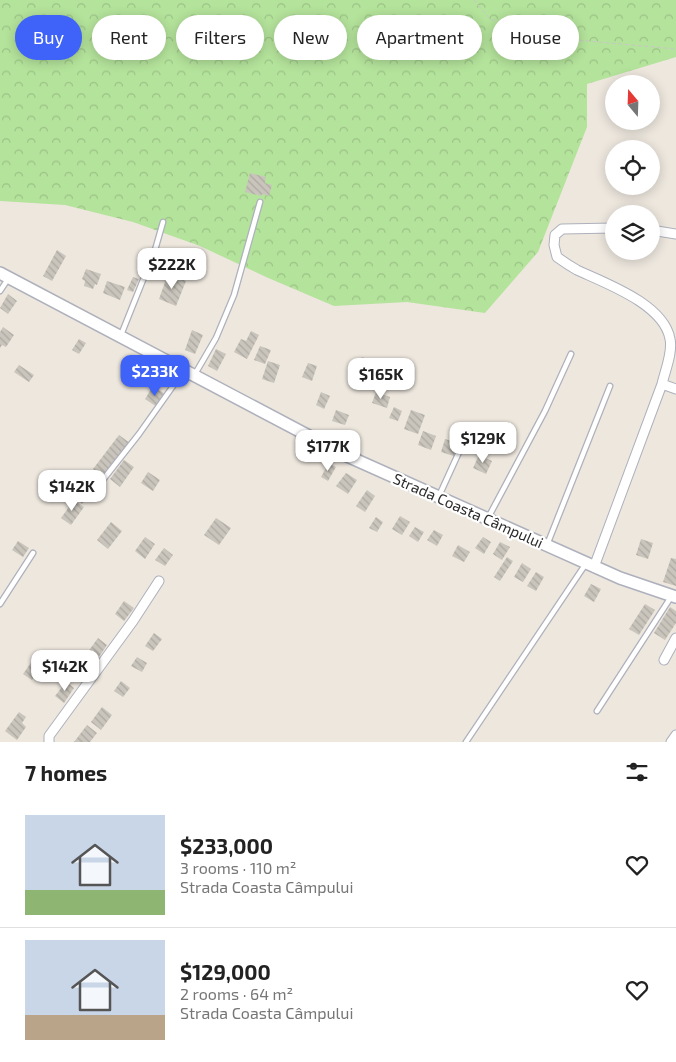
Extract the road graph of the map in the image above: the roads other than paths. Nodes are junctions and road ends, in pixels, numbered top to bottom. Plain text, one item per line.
1 (260, 202) dead end
2 (163, 222) dead end
3 (605, 228) edge
4 (660, 231) edge
5 (676, 234) edge
6 (5, 275) edge
7 (0, 291) edge
8 (120, 336) junction
9 (571, 354) dead end
10 (189, 373) junction
11 (662, 384) junction
12 (610, 386) dead end
13 (676, 389) edge
14 (470, 428) dead end
15 (91, 495) dead end
16 (438, 497) junction
17 (487, 519) junction
18 (546, 546) junction
19 (33, 553) dead end
20 (590, 565) junction
21 (160, 581) dead end
22 (674, 597) edge
23 (0, 604) edge
24 (676, 638) edge
25 (664, 660) dead end
26 (597, 711) dead end
27 (676, 734) edge
28 (49, 742) edge
29 (466, 742) edge
30 (671, 742) edge

1 - 10 lane
2 - 8 lane
3 - 11 street
4 - 5 street
6 - 7 lane
6 - 8 street, Strada Coasta Câmpului
8 - 10 street, Strada Coasta Câmpului
9 - 17 lane
10 - 15 lane
10 - 16 street, Strada Coasta Câmpului
11 - 13 street
11 - 20 street
12 - 18 lane
14 - 16 lane
16 - 17 street, Strada Coasta Câmpului
17 - 18 street, Strada Coasta Câmpului
18 - 20 street, Strada Coasta Câmpului
19 - 23 lane
20 - 22 street, Strada Coasta Câmpului
20 - 29 lane
21 - 28 street
22 - 26 lane
24 - 25 street
27 - 30 street

